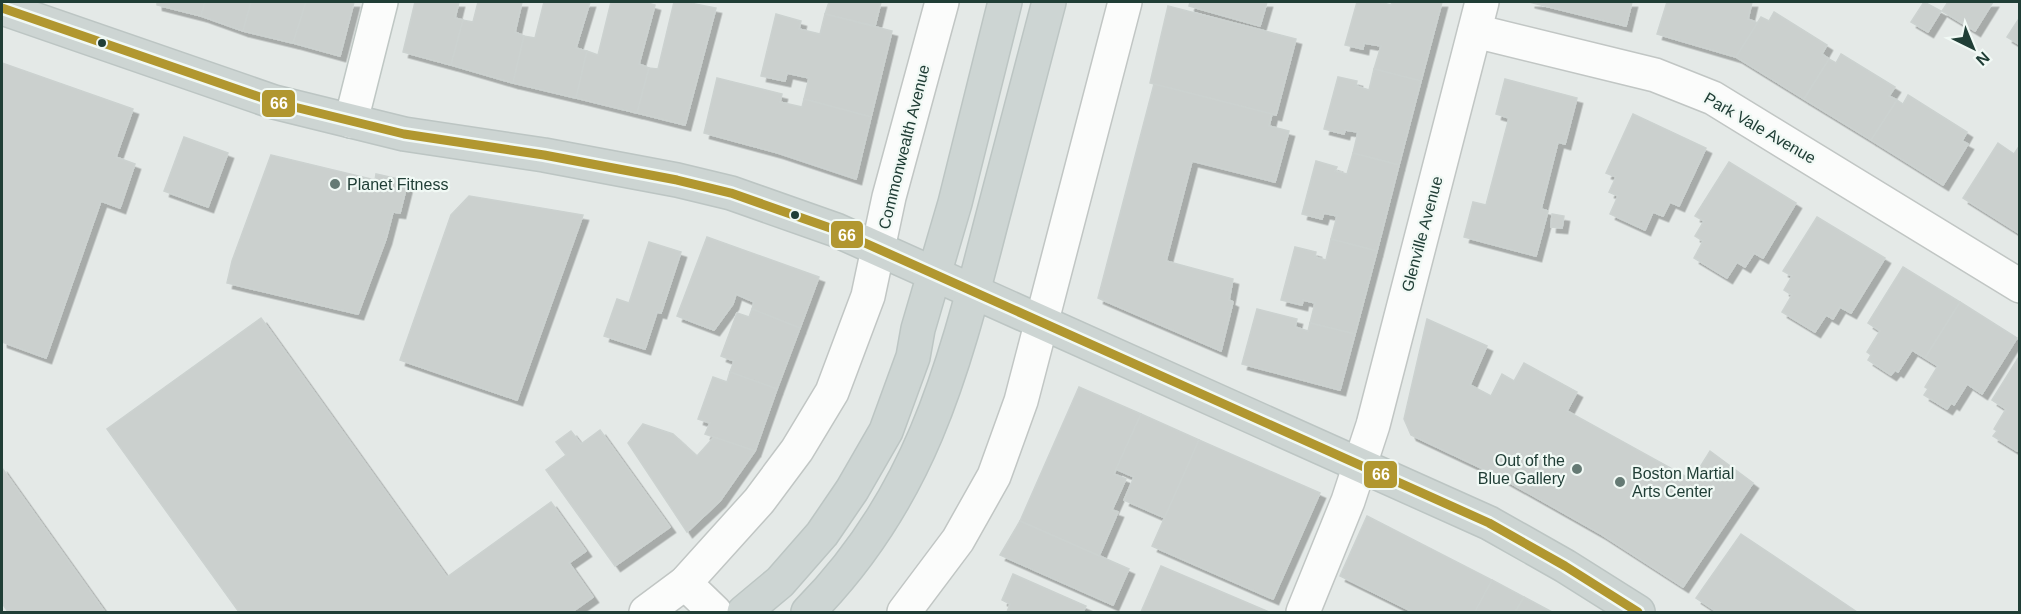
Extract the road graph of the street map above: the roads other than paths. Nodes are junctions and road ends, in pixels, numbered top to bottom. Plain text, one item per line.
1 (381, 2) edge
2 (942, 2) edge
3 (1005, 2) edge
4 (1049, 2) edge
5 (1125, 2) edge
6 (2, 8) edge
7 (1478, 16) edge
8 (351, 121) junction
9 (879, 249) junction
10 (935, 274) junction
11 (2019, 286) edge
12 (974, 292) junction
13 (1042, 322) junction
14 (1360, 465) junction
15 (685, 583) junction
16 (646, 612) edge
17 (715, 612) edge
18 (744, 612) edge
19 (808, 612) edge
20 (904, 612) edge
21 (1303, 612) edge
22 (1638, 612) edge

1 - 8 street
2 - 9 street, Commonwealth Avenue
3 - 10 main road
4 - 12 main road
5 - 13 street
6 - 8 main road
7 - 11 street, Park Vale Avenue
7 - 14 street, Glenville Avenue
8 - 9 main road
9 - 10 main road
9 - 15 street, Commonwealth Avenue
10 - 12 main road
10 - 18 main road
12 - 13 main road
12 - 19 main road
13 - 14 main road
13 - 20 street
14 - 21 street, Glenville Avenue
14 - 22 main road
15 - 16 street, Commonwealth Avenue
15 - 17 street

